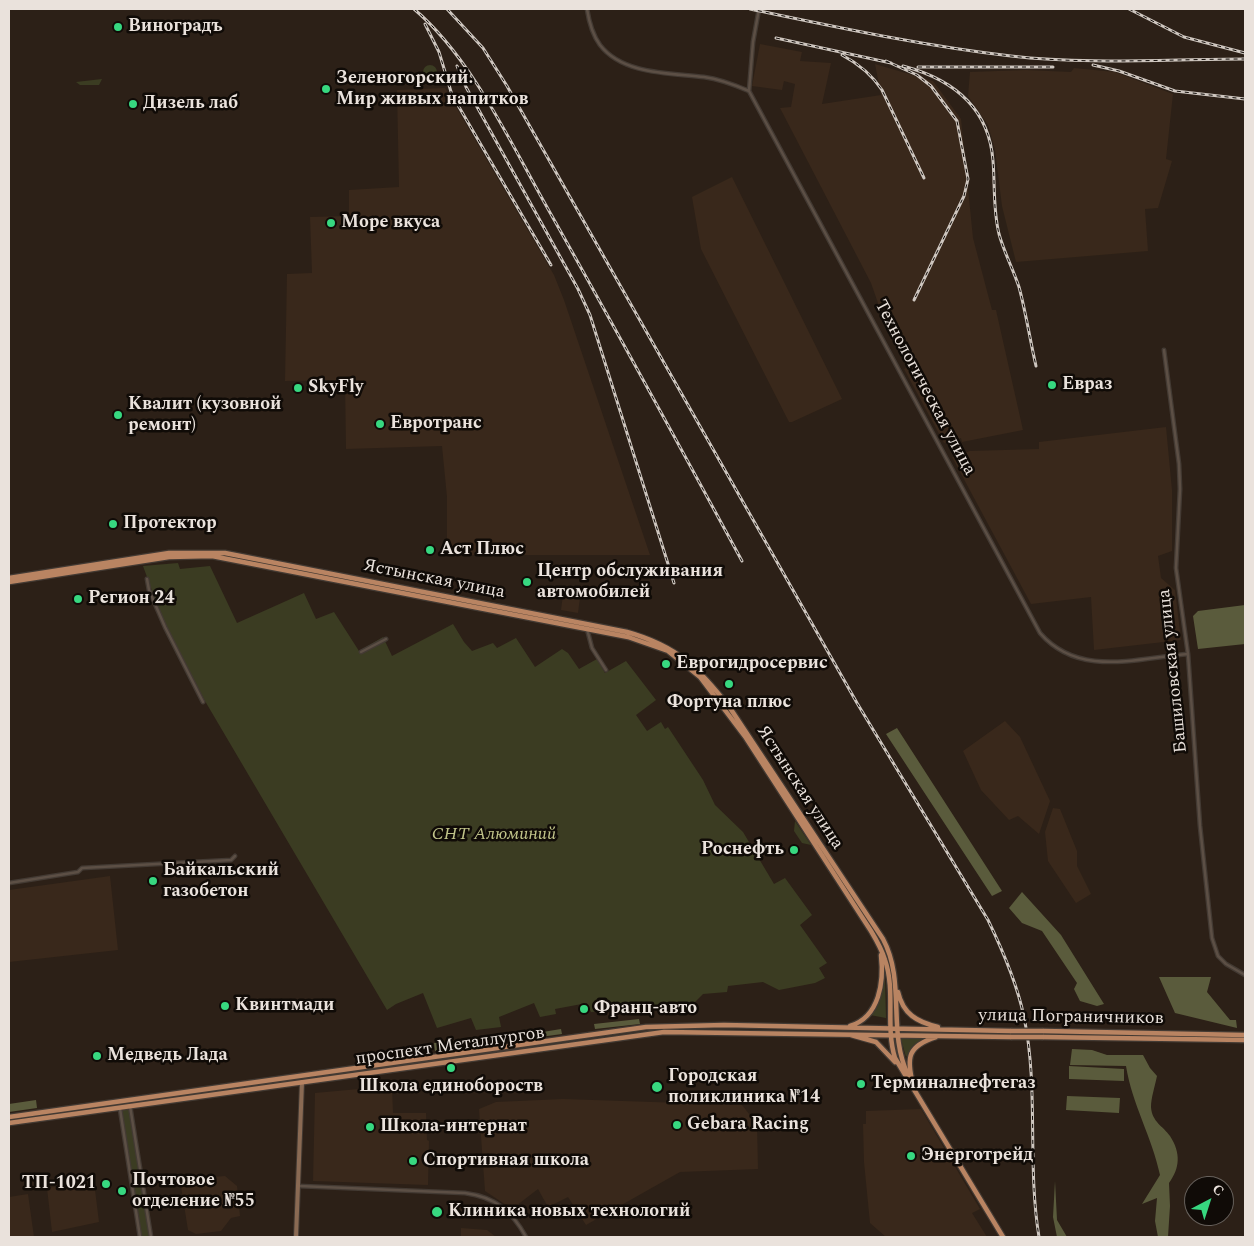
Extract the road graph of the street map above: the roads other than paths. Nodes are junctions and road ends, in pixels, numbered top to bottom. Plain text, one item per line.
1 (587, 9) edge
2 (759, 9) edge
3 (749, 91) junction
4 (1164, 350) dead end
5 (9, 578) edge
6 (147, 579) dead end
7 (9, 582) edge
8 (587, 629) junction
9 (386, 639) dead end
10 (361, 652) dead end
11 (1188, 654) junction
12 (606, 670) dead end
13 (203, 702) dead end
14 (235, 856) dead end
15 (9, 882) edge
16 (878, 944) junction
17 (1245, 974) edge
18 (896, 984) junction
19 (845, 1027) junction
20 (890, 1028) junction
21 (897, 1028) junction
22 (946, 1030) junction
23 (845, 1034) junction
24 (889, 1034) junction
25 (897, 1034) junction
26 (1245, 1035) edge
27 (942, 1036) junction
28 (1245, 1040) edge
29 (301, 1076) junction
30 (302, 1082) junction
31 (914, 1087) junction
32 (129, 1100) junction
33 (119, 1101) junction
34 (130, 1106) junction
35 (119, 1107) junction
36 (9, 1117) edge
37 (9, 1123) edge
38 (298, 1186) junction
39 (140, 1237) edge
40 (152, 1237) edge
41 (296, 1237) edge
42 (526, 1237) edge
43 (1003, 1237) edge

1 - 3 street
2 - 3 street
3 - 11 street, Технологическая улица
4 - 11 street, Башиловская улица
5 - 18 main road, Ястынская улица
6 - 13 street
7 - 8 main road, Ястынская улица
8 - 12 street
8 - 16 main road, Ястынская улица
9 - 10 street
11 - 17 street, Башиловская улица
14 - 15 street
16 - 19 main road
16 - 20 main road, Ястынская улица
18 - 21 main road, Ястынская улица
18 - 22 main road
19 - 20 main road, проспект Металлургов
19 - 29 main road, проспект Металлургов
20 - 21 main road, проспект Металлургов
20 - 24 main road, Ястынская улица
21 - 22 main road, улица Пограничников
21 - 25 main road, Ястынская улица
22 - 26 main road, улица Пограничников, bridge
23 - 24 main road, проспект Металлургов
23 - 30 main road, проспект Металлургов
23 - 31 main road
24 - 25 main road, проспект Металлургов
24 - 31 main road
25 - 27 main road, улица Пограничников
25 - 31 main road, Ястынская улица
27 - 28 main road, улица Пограничников, bridge
27 - 31 main road
29 - 30 main road
29 - 32 main road, проспект Металлургов
30 - 34 main road, проспект Металлургов
30 - 38 main road
31 - 43 main road
32 - 33 main road, проспект Металлургов
32 - 34 main road
33 - 35 main road
33 - 36 main road, проспект Металлургов
34 - 35 main road, проспект Металлургов
34 - 40 street
35 - 37 main road, проспект Металлургов
35 - 39 street
38 - 41 main road
38 - 42 street

